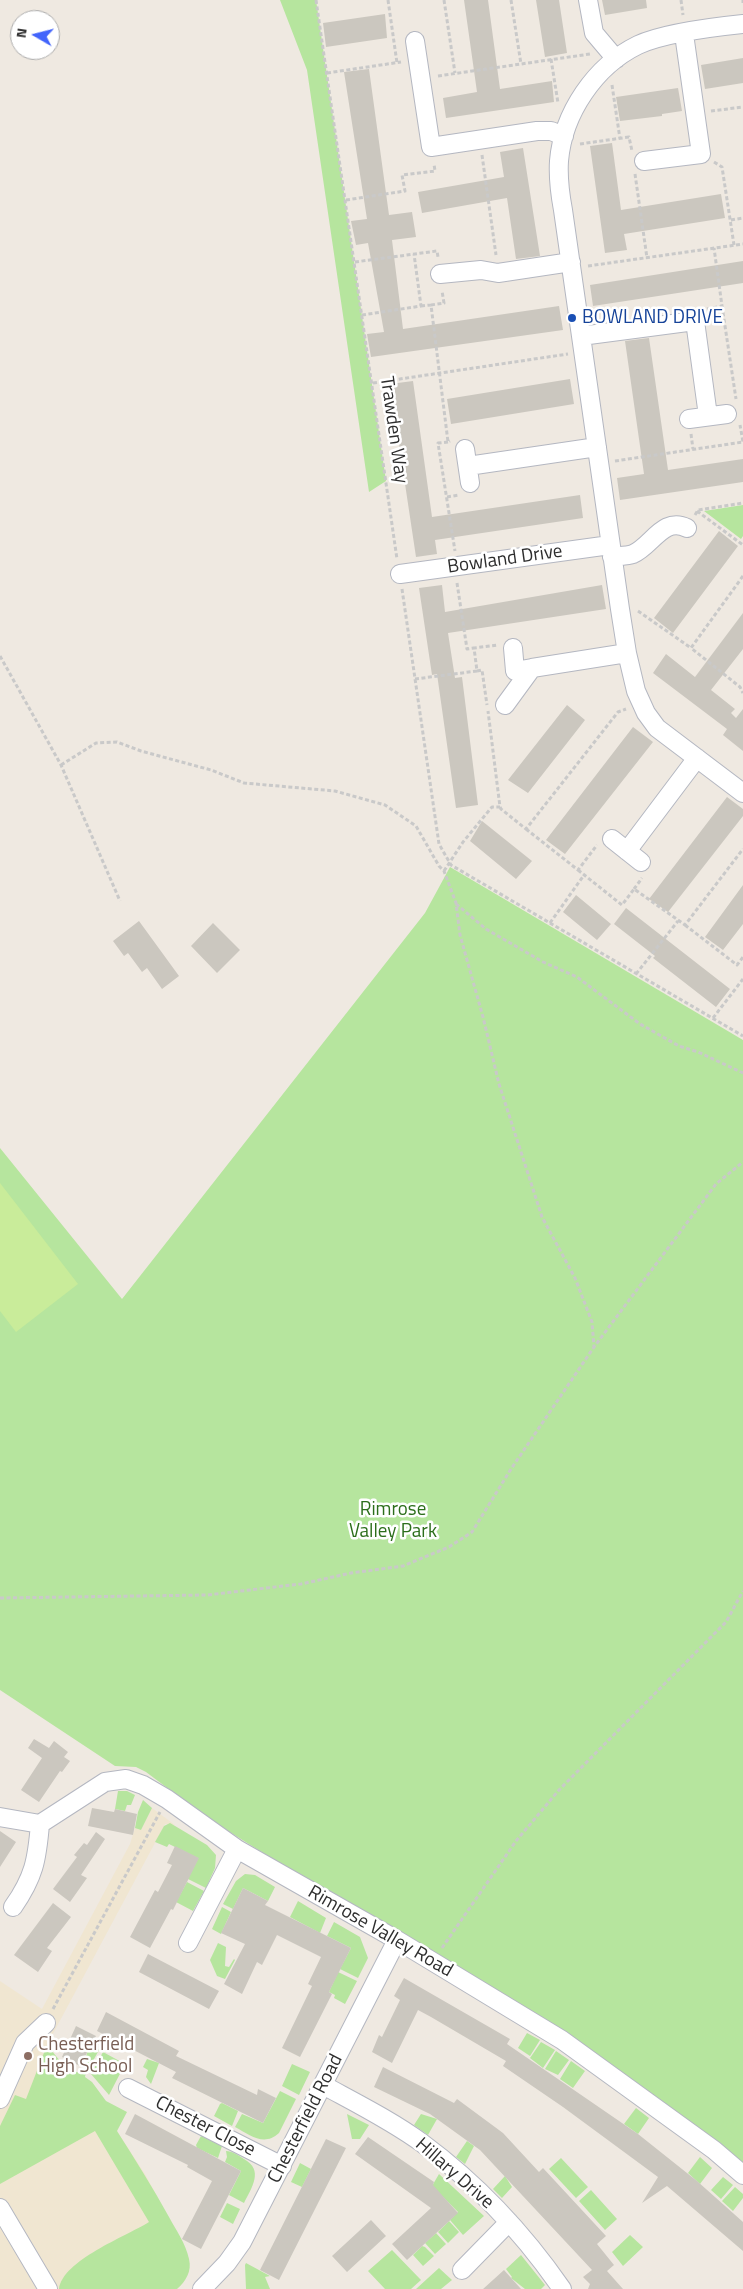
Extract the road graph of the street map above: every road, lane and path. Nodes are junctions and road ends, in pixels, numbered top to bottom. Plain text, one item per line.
1 (316, 0) edge
2 (388, 0) edge
3 (444, 0) edge
4 (511, 0) edge
5 (588, 0) edge
6 (743, 24) edge
7 (684, 34) junction
8 (415, 41) dead end
9 (612, 55) junction
10 (551, 59) junction
11 (417, 60) junction
12 (397, 63) junction
13 (521, 64) junction
14 (327, 73) junction
15 (455, 73) junction
16 (600, 74) junction
17 (420, 78) junction
18 (743, 107) edge
19 (695, 113) junction
20 (570, 119) junction
21 (620, 139) junction
22 (480, 140) junction
23 (563, 141) junction
24 (431, 148) junction
25 (701, 154) junction
26 (637, 162) junction
27 (346, 200) junction
28 (743, 218) edge
29 (731, 220) junction
30 (743, 244) edge
31 (734, 245) junction
32 (714, 248) junction
33 (414, 254) junction
34 (646, 258) junction
35 (355, 262) junction
36 (571, 265) junction
37 (498, 273) junction
38 (440, 274) junction
39 (431, 305) junction
40 (422, 306) junction
41 (722, 306) junction
42 (362, 315) junction
43 (695, 321) junction
44 (582, 344) junction
45 (439, 374) junction
46 (373, 383) junction
47 (732, 408) joint
48 (708, 416) junction
49 (689, 419) dead end
50 (448, 442) junction
51 (743, 442) edge
52 (598, 455) junction
53 (468, 466) joint
54 (743, 503) edge
55 (697, 511) junction
56 (687, 528) joint
57 (742, 544) edge
58 (611, 551) junction
59 (456, 566) junction
60 (400, 574) junction
61 (743, 576) edge
62 (620, 609) junction
63 (474, 648) junction
64 (513, 648) joint
65 (691, 648) junction
66 (627, 653) junction
67 (0, 656) edge
68 (532, 668) junction
69 (477, 671) junction
70 (416, 679) junction
71 (743, 683) edge
72 (740, 687) junction
73 (743, 693) edge
74 (505, 705) dead end
75 (642, 705) junction
76 (697, 758) junction
77 (61, 765) junction
78 (743, 794) edge
79 (500, 806) junction
80 (526, 829) junction
81 (612, 839) joint
82 (743, 849) edge
83 (627, 851) junction
84 (449, 861) junction
85 (641, 862) dead end
86 (578, 870) junction
87 (444, 871) junction
88 (584, 875) junction
89 (120, 901) dead end
90 (456, 903) junction
91 (678, 921) junction
92 (550, 923) junction
93 (685, 926) junction
94 (743, 957) edge
95 (636, 974) junction
96 (743, 979) edge
97 (713, 1018) junction
98 (743, 1036) edge
99 (743, 1074) edge
100 (743, 1162) edge
101 (594, 1347) junction
102 (743, 1591) edge
103 (0, 1598) edge
104 (167, 1799) junction
105 (0, 1817) edge
106 (40, 1824) junction
107 (237, 1849) junction
108 (13, 1907) dead end
109 (397, 1940) junction
110 (188, 1943) dead end
111 (432, 1962) junction
112 (46, 2023) joint
113 (323, 2085) junction
114 (128, 2088) dead end
115 (0, 2099) edge
116 (282, 2166) junction
117 (743, 2175) edge
118 (0, 2208) edge
119 (509, 2222) junction
120 (462, 2270) dead end
121 (211, 2287) edge
122 (48, 2289) edge
123 (562, 2289) edge

1 - 14 path, Trawden Way
2 - 12 path
3 - 15 path
4 - 13 path
5 - 9 street
6 - 7 street
7 - 9 street
7 - 19 street
8 - 11 street
9 - 10 path
9 - 16 street
10 - 13 path
10 - 20 path
11 - 12 path
11 - 17 street
12 - 14 path
13 - 15 path
14 - 27 path, Trawden Way
15 - 17 path
16 - 20 street
16 - 21 path
17 - 24 street
18 - 19 path
19 - 25 street
20 - 23 street
21 - 23 path
21 - 26 path
22 - 23 street
22 - 24 street
22 - 37 path
23 - 36 street
24 - 27 path
25 - 26 street
25 - 29 path
26 - 34 path
27 - 35 path, Trawden Way
28 - 29 path
29 - 31 path
30 - 31 path
31 - 32 path
32 - 34 path
32 - 41 path
33 - 35 path
33 - 38 path
33 - 40 path
34 - 36 path
35 - 42 path, Trawden Way
36 - 37 street
36 - 44 street
37 - 38 street
38 - 39 path
39 - 40 path
39 - 45 path
40 - 42 path
41 - 43 path
41 - 47 path
42 - 46 path, Trawden Way
43 - 44 street
43 - 48 street
44 - 45 path
44 - 52 street
45 - 46 path
45 - 50 path
46 - 60 path, Trawden Way
47 - 48 street
48 - 49 street
50 - 53 path
50 - 59 path
51 - 52 path
52 - 53 street
52 - 58 street
54 - 55 path
55 - 56 path
55 - 57 path
56 - 58 street, Bowland Drive
58 - 59 street, Bowland Drive
58 - 62 street
59 - 60 street, Bowland Drive
59 - 63 path
60 - 70 path, Trawden Way
61 - 65 path
62 - 65 path
62 - 66 street
63 - 64 path
63 - 69 path
64 - 68 street
65 - 72 path
66 - 68 street
66 - 75 street
67 - 77 path
68 - 74 street
69 - 70 path
69 - 79 path
70 - 84 path, Trawden Way
71 - 72 path
72 - 73 path
75 - 76 street
75 - 80 path
76 - 78 street
76 - 83 street
77 - 87 path
77 - 89 path
79 - 80 path
79 - 84 path
80 - 86 path
81 - 83 street
81 - 86 path
82 - 93 path
83 - 85 street
84 - 87 path
84 - 92 path
86 - 88 path
87 - 90 path
88 - 91 path
88 - 92 path
90 - 99 path
90 - 101 path
91 - 93 path
91 - 95 path
92 - 95 path
93 - 94 path
95 - 97 path
96 - 97 path
97 - 98 path
100 - 101 path
101 - 103 path
102 - 111 path
104 - 106 street, Rimrose Valley Road
104 - 107 street, Rimrose Valley Road
104 - 112 path
105 - 106 street
106 - 108 street
107 - 109 street, Rimrose Valley Road
107 - 110 street
109 - 111 street, Rimrose Valley Road
109 - 113 street, Chesterfield Road
111 - 117 street, Rimrose Valley Road
112 - 115 street
113 - 116 street, Chesterfield Road
113 - 119 street, Hillary Drive
114 - 116 street, Chester Close
116 - 121 street, Chesterfield Road
118 - 122 street
119 - 120 street
119 - 123 street, Hillary Drive

